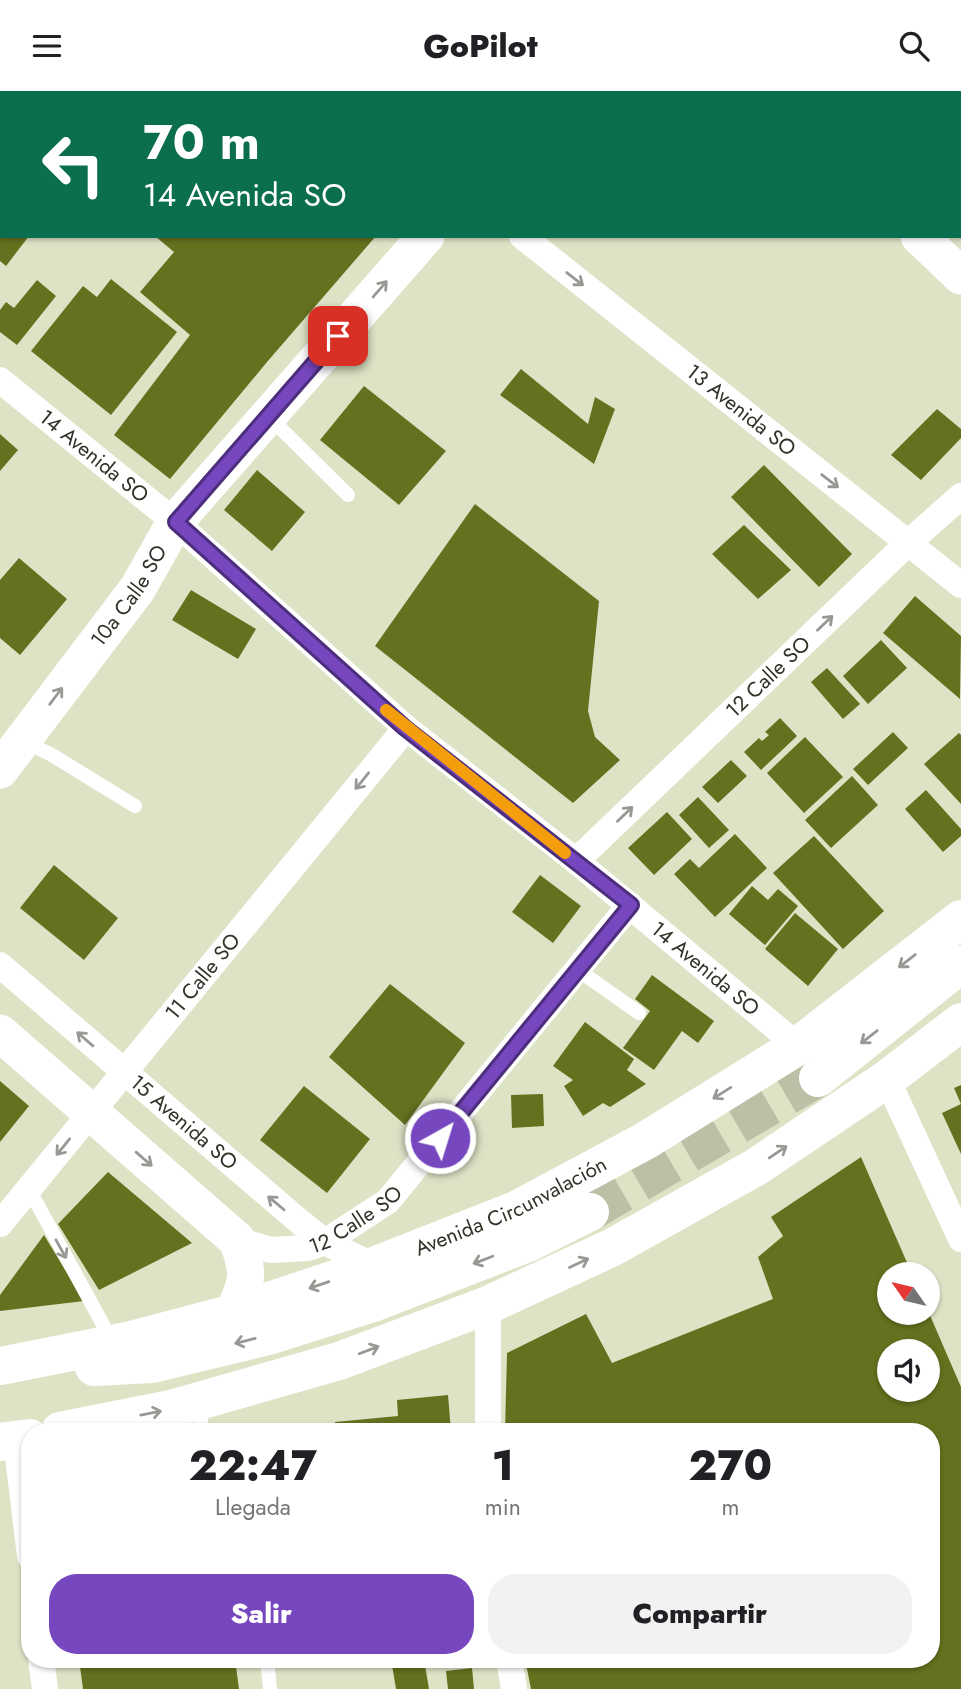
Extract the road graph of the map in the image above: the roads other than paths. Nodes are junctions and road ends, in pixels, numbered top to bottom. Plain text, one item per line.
1 (424, 238) edge
2 (525, 238) edge
3 (921, 238) edge
4 (961, 276) edge
5 (0, 380) edge
6 (268, 416) junction
7 (348, 495) dead end
8 (961, 496) edge
9 (176, 522) junction
10 (908, 543) junction
11 (961, 585) edge
12 (405, 728) junction
13 (23, 740) junction
14 (0, 770) edge
15 (135, 806) dead end
16 (576, 861) junction
17 (631, 905) junction
18 (961, 919) edge
19 (961, 964) edge
20 (0, 965) edge
21 (578, 970) junction
22 (639, 1013) dead end
23 (961, 1022) edge
24 (0, 1033) edge
25 (798, 1046) junction
26 (124, 1073) junction
27 (818, 1078) tunnel mouth
28 (887, 1079) junction
29 (91, 1113) junction
30 (29, 1189) junction
31 (590, 1212) tunnel mouth
32 (0, 1224) edge
33 (961, 1239) edge
34 (237, 1240) junction
35 (325, 1242) junction
36 (374, 1266) junction
37 (488, 1305) junction
38 (233, 1313) junction
39 (113, 1344) junction
40 (1, 1366) edge
41 (200, 1417) edge
42 (100, 1423) edge
43 (488, 1423) edge
44 (15, 1440) edge
45 (21, 1486) edge
46 (41, 1668) edge
47 (268, 1668) edge
48 (510, 1668) edge
49 (41, 1688) edge
50 (270, 1689) edge
51 (513, 1689) edge

6 -> 1 street, 10a Calle SO
2 -> 10 street, 13 Avenida SO
3 - 4 street
5 - 9 street, 14 Avenida SO
6 - 7 lane
6 - 9 street, 10a Calle SO
8 - 10 street, 12 Calle SO
9 - 12 street, 14 Avenida SO
13 -> 9 street, 10a Calle SO
10 - 11 street, 13 Avenida SO
16 -> 10 street, 12 Calle SO
12 - 16 street, 14 Avenida SO
12 -> 26 street, 11 Calle SO
13 - 14 street, 10a Calle SO
13 - 15 lane
16 - 17 street, 14 Avenida SO
17 - 21 street, 12 Calle SO
17 - 25 street, 14 Avenida SO
18 -> 25 highway, Avenida Circunvalación
19 -> 27 highway
26 -> 20 street, 15 Avenida SO
21 - 22 lane
21 - 35 street, 12 Calle SO
23 - 28 highway
24 - 29 street
25 -> 36 highway, Avenida Circunvalación
26 - 29 street, 11 Calle SO
35 -> 26 street, 15 Avenida SO
28 - 33 street
37 -> 28 highway
29 -> 30 street, 11 Calle SO
29 -> 34 street
30 - 32 street, 11 Calle SO
30 -> 39 lane
31 -> 40 highway
34 - 35 street, 12 Calle SO
34 - 38 street
35 - 36 street, 15 Avenida SO
36 -> 38 highway, Avenida Circunvalación
41 -> 37 highway
37 - 43 street
38 - 39 highway, Avenida Circunvalación
39 - 40 highway, Avenida Circunvalación
42 -> 41 highway
44 - 45 street
46 - 49 street
47 - 50 lane
48 - 51 street

